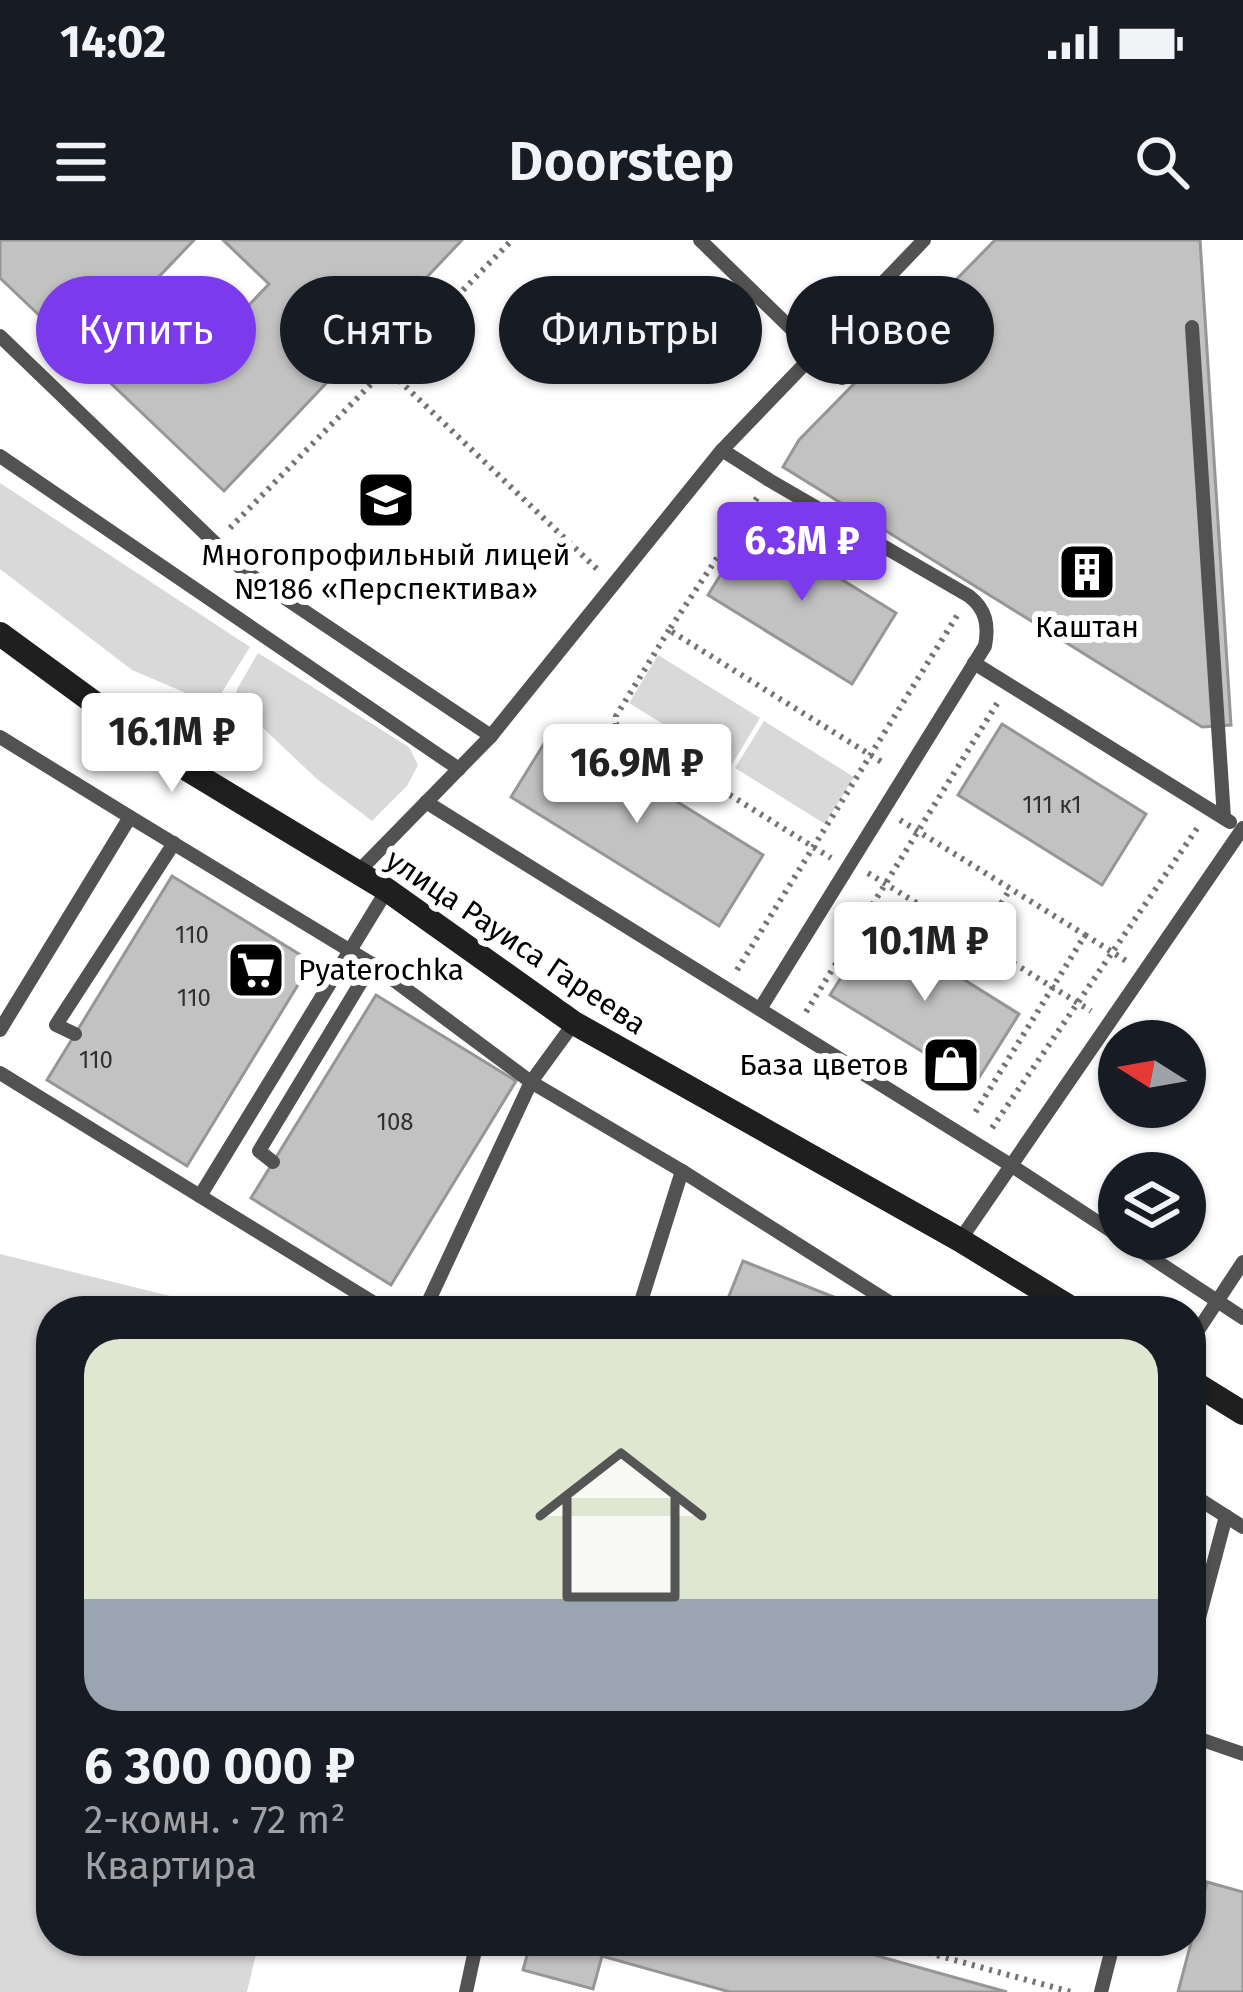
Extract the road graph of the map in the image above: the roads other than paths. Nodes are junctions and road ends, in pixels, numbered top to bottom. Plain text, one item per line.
1 (700, 240) edge
2 (924, 240) edge
3 (889, 276) edge
4 (786, 325) edge
5 (1192, 327) dead end
6 (0, 335) edge
7 (786, 383) edge
8 (722, 449) junction
9 (0, 456) edge
10 (0, 634) edge
11 (974, 663) junction
12 (491, 736) junction
13 (0, 737) edge
14 (459, 769) junction
15 (426, 802) junction
16 (1217, 814) junction
17 (130, 817) junction
18 (1242, 828) edge
19 (174, 843) junction
20 (357, 873) junction
21 (387, 890) junction
22 (350, 951) junction
23 (372, 964) junction
24 (760, 1009) junction
25 (574, 1023) junction
26 (0, 1030) edge
27 (75, 1034) dead end
28 (0, 1073) edge
29 (531, 1082) junction
30 (273, 1162) dead end
31 (1012, 1166) junction
32 (682, 1171) junction
33 (200, 1196) junction
34 (1098, 1223) edge
35 (960, 1240) junction
36 (1155, 1260) edge
37 (1243, 1262) edge
38 (363, 1296) edge
39 (431, 1296) edge
40 (643, 1296) edge
41 (879, 1296) edge
42 (1051, 1296) edge
43 (1217, 1301) junction
44 (1206, 1318) edge
45 (1243, 1318) edge
46 (1206, 1390) edge
47 (1243, 1413) edge
48 (1206, 1503) edge
49 (1226, 1516) junction
50 (1243, 1527) edge
51 (1206, 1591) edge
52 (1206, 1741) edge
53 (1243, 1754) edge
54 (474, 1956) edge
55 (1110, 1956) edge
56 (466, 1992) edge
57 (1101, 1992) edge

1 - 4 lane
2 - 3 lane
5 - 16 lane
6 - 12 lane
7 - 8 lane
8 - 11 lane
8 - 12 lane
9 - 14 lane
10 - 20 street, улица Рауиса Гареева
11 - 16 lane
11 - 24 lane
12 - 14 lane
13 - 17 lane
14 - 15 lane
15 - 20 lane
15 - 24 lane
16 - 18 lane
17 - 19 lane
17 - 26 lane
18 - 31 lane
19 - 22 lane
19 - 27 lane
20 - 21 street, улица Рауиса Гареева
21 - 22 lane
21 - 25 street, улица Рауиса Гареева
22 - 23 lane
22 - 33 lane
23 - 29 lane
23 - 30 lane
24 - 31 lane
25 - 29 lane
25 - 35 street, улица Рауиса Гареева
28 - 33 lane
29 - 32 lane
29 - 39 lane
31 - 34 lane
31 - 35 lane
32 - 40 lane
32 - 41 lane
33 - 38 lane
35 - 42 street, улица Рауиса Гареева
36 - 43 lane
37 - 43 lane
43 - 44 lane
43 - 45 lane
46 - 47 street
48 - 49 lane
49 - 50 lane
49 - 51 lane
52 - 53 lane
54 - 56 lane
55 - 57 lane

